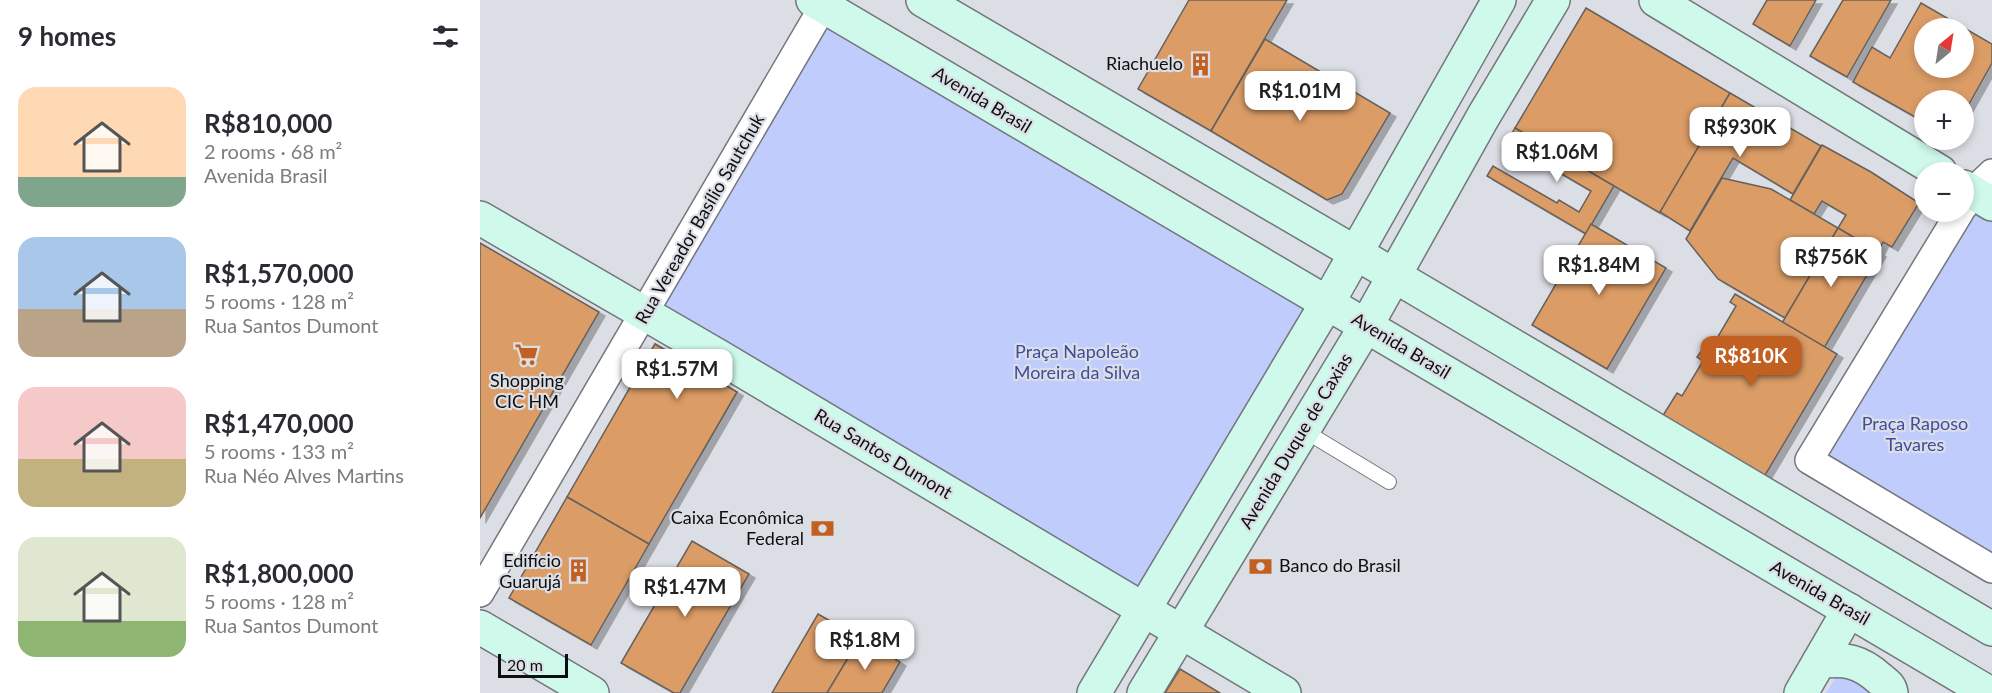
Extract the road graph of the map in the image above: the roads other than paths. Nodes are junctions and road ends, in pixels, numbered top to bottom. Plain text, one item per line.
1 (923, 0) edge
2 (1553, 0) edge
3 (1656, 0) edge
4 (821, 2) edge
5 (1493, 10) edge
6 (1483, 117) junction
7 (1923, 162) edge
8 (480, 218) edge
9 (1958, 222) edge
10 (1356, 253) junction
11 (1395, 276) junction
12 (1327, 303) junction
13 (645, 315) junction
14 (1366, 326) junction
15 (1299, 436) junction
16 (1389, 482) dead end
17 (1219, 483) junction
18 (1992, 569) edge
19 (480, 593) edge
20 (1144, 610) junction
21 (1850, 610) junction
22 (480, 627) edge
23 (1992, 629) edge
24 (1180, 632) junction
25 (1929, 658) junction
26 (1819, 662) junction
27 (592, 693) edge
28 (1094, 693) edge
29 (1144, 693) edge
30 (1284, 693) edge
31 (1801, 693) edge
32 (1892, 693) edge
33 (1908, 693) edge
34 (1989, 693) edge

1 - 10 main road
2 - 6 main road, Avenida Duque de Caxias
3 - 7 main road
4 - 12 main road, Avenida Brasil
4 - 13 street, Rua Vereador Basílio Sautchuk
5 - 6 main road
5 - 10 main road
6 - 11 main road, Avenida Duque de Caxias
8 - 13 main road, Rua Santos Dumont
9 - 18 street
10 - 11 main road
10 - 12 main road
11 - 14 main road, Avenida Duque de Caxias
11 - 23 main road
12 - 14 main road, Avenida Brasil
12 - 17 main road
13 - 19 street, Rua Vereador Basílio Sautchuk
13 - 20 main road, Rua Santos Dumont
14 - 15 main road, Avenida Duque de Caxias
14 - 21 main road, Avenida Brasil
15 - 16 lane
15 - 17 main road
15 - 24 main road, Avenida Duque de Caxias
17 - 20 main road
20 - 24 main road, Rua Santos Dumont
20 - 28 main road
21 - 25 main road, Avenida Brasil
21 - 26 main road
22 - 27 main road
24 - 29 main road, Avenida Duque de Caxias
24 - 30 main road, Rua Santos Dumont
25 - 33 main road
25 - 34 main road, Avenida Brasil
26 - 31 main road
26 - 32 main road

